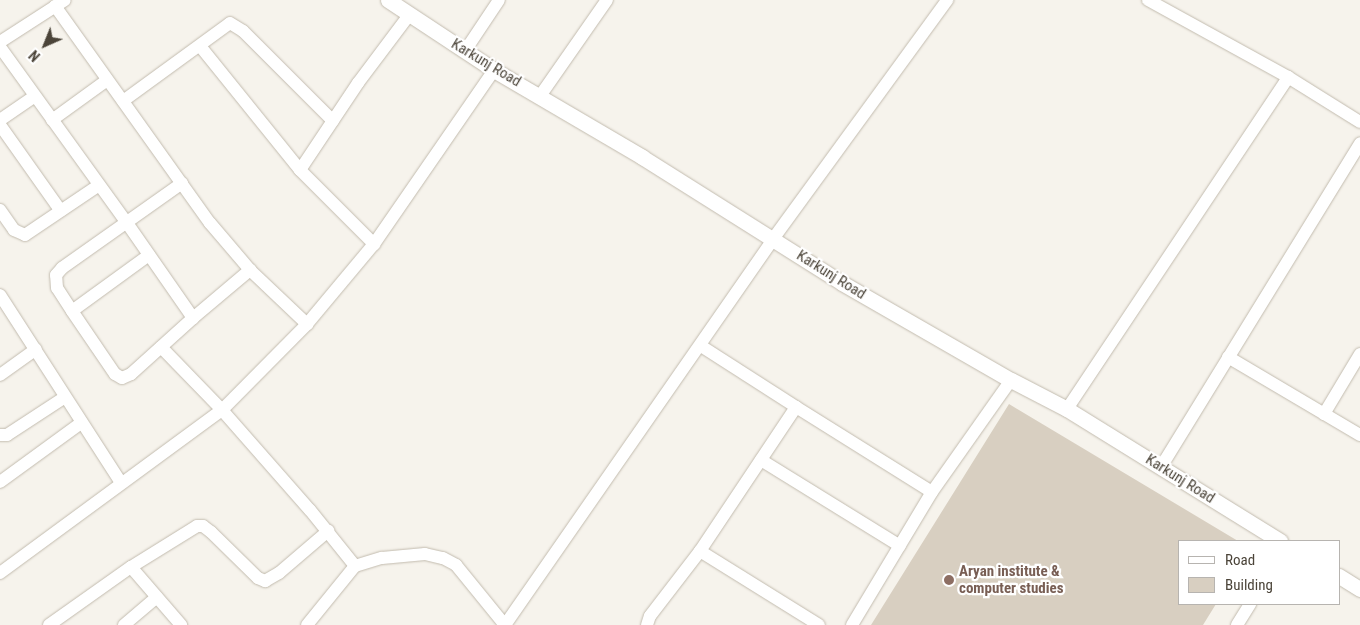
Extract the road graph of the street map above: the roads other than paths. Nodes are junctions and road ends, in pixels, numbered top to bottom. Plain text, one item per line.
1 (388, 0) edge
2 (499, 0) edge
3 (607, 0) edge
4 (947, 0) edge
5 (1148, 0) edge
6 (60, 3) edge
7 (409, 15) junction
8 (0, 42) edge
9 (200, 46) junction
10 (0, 47) edge
11 (465, 51) junction
12 (494, 70) junction
13 (1288, 77) junction
14 (108, 80) junction
15 (35, 96) junction
16 (540, 96) junction
17 (123, 101) junction
18 (0, 120) edge
19 (52, 120) junction
20 (333, 121) junction
21 (1360, 122) edge
22 (0, 125) edge
23 (1360, 142) edge
24 (300, 170) junction
25 (182, 183) junction
26 (100, 185) junction
27 (0, 210) edge
28 (61, 211) junction
29 (127, 223) junction
30 (773, 239) junction
31 (374, 244) junction
32 (149, 255) junction
33 (250, 270) junction
34 (0, 295) edge
35 (72, 311) junction
36 (193, 318) junction
37 (308, 324) junction
38 (701, 346) junction
39 (161, 347) junction
40 (36, 349) junction
41 (1360, 354) edge
42 (1228, 358) junction
43 (0, 375) edge
44 (1011, 380) junction
45 (65, 397) junction
46 (796, 407) junction
47 (222, 410) junction
48 (1067, 410) junction
49 (1324, 414) junction
50 (81, 423) junction
51 (0, 435) edge
52 (1360, 435) edge
53 (761, 460) junction
54 (1161, 467) junction
55 (0, 482) edge
56 (120, 483) junction
57 (932, 492) junction
58 (328, 531) junction
59 (1278, 540) edge
60 (900, 546) junction
61 (700, 551) junction
62 (355, 566) junction
63 (131, 567) junction
64 (0, 573) edge
65 (1340, 577) edge
66 (1360, 589) edge
67 (157, 597) junction
68 (1249, 605) edge
69 (49, 625) edge
70 (124, 625) edge
71 (181, 625) edge
72 (307, 625) edge
73 (505, 625) edge
74 (647, 625) edge
75 (819, 625) edge
76 (852, 625) edge
77 (1237, 625) edge

1 - 7 street, Karkunj Road
2 - 11 street
3 - 16 street
4 - 30 street
5 - 13 street
6 - 8 street
6 - 14 street
7 - 11 street, Karkunj Road
7 - 20 street
9 - 17 street
9 - 20 street
9 - 24 street
10 - 15 street
11 - 12 street, Karkunj Road
12 - 16 street, Karkunj Road
12 - 31 street
13 - 21 street
13 - 48 street
14 - 17 street
14 - 19 street
15 - 18 street
15 - 19 street
16 - 30 street, Karkunj Road
17 - 25 street
19 - 26 street
20 - 24 street
22 - 28 street
23 - 42 street
24 - 31 street
25 - 29 street
25 - 33 street
26 - 28 street
26 - 29 street
27 - 28 street
29 - 32 street
29 - 35 street
30 - 38 street
30 - 44 street, Karkunj Road
31 - 37 street
32 - 35 street
32 - 36 street
33 - 36 street
33 - 37 street
34 - 40 street
35 - 39 street
36 - 39 street
37 - 47 street
38 - 46 street
38 - 73 street
39 - 47 street
40 - 43 street
40 - 45 street
41 - 49 street
42 - 49 street
42 - 54 street
44 - 48 street, Karkunj Road
44 - 57 street
45 - 50 street
45 - 51 street
46 - 53 street
46 - 57 street
47 - 56 street
47 - 58 street
48 - 54 street, Karkunj Road
49 - 52 street
50 - 55 street
50 - 56 street
53 - 60 street
53 - 61 street
54 - 59 street, Karkunj Road
56 - 64 street
57 - 60 street
58 - 62 street
58 - 63 street
60 - 76 street
61 - 74 street
61 - 75 street
62 - 72 street
62 - 73 street
63 - 67 street
63 - 69 street
65 - 66 street
67 - 70 street
67 - 71 street
68 - 77 street

